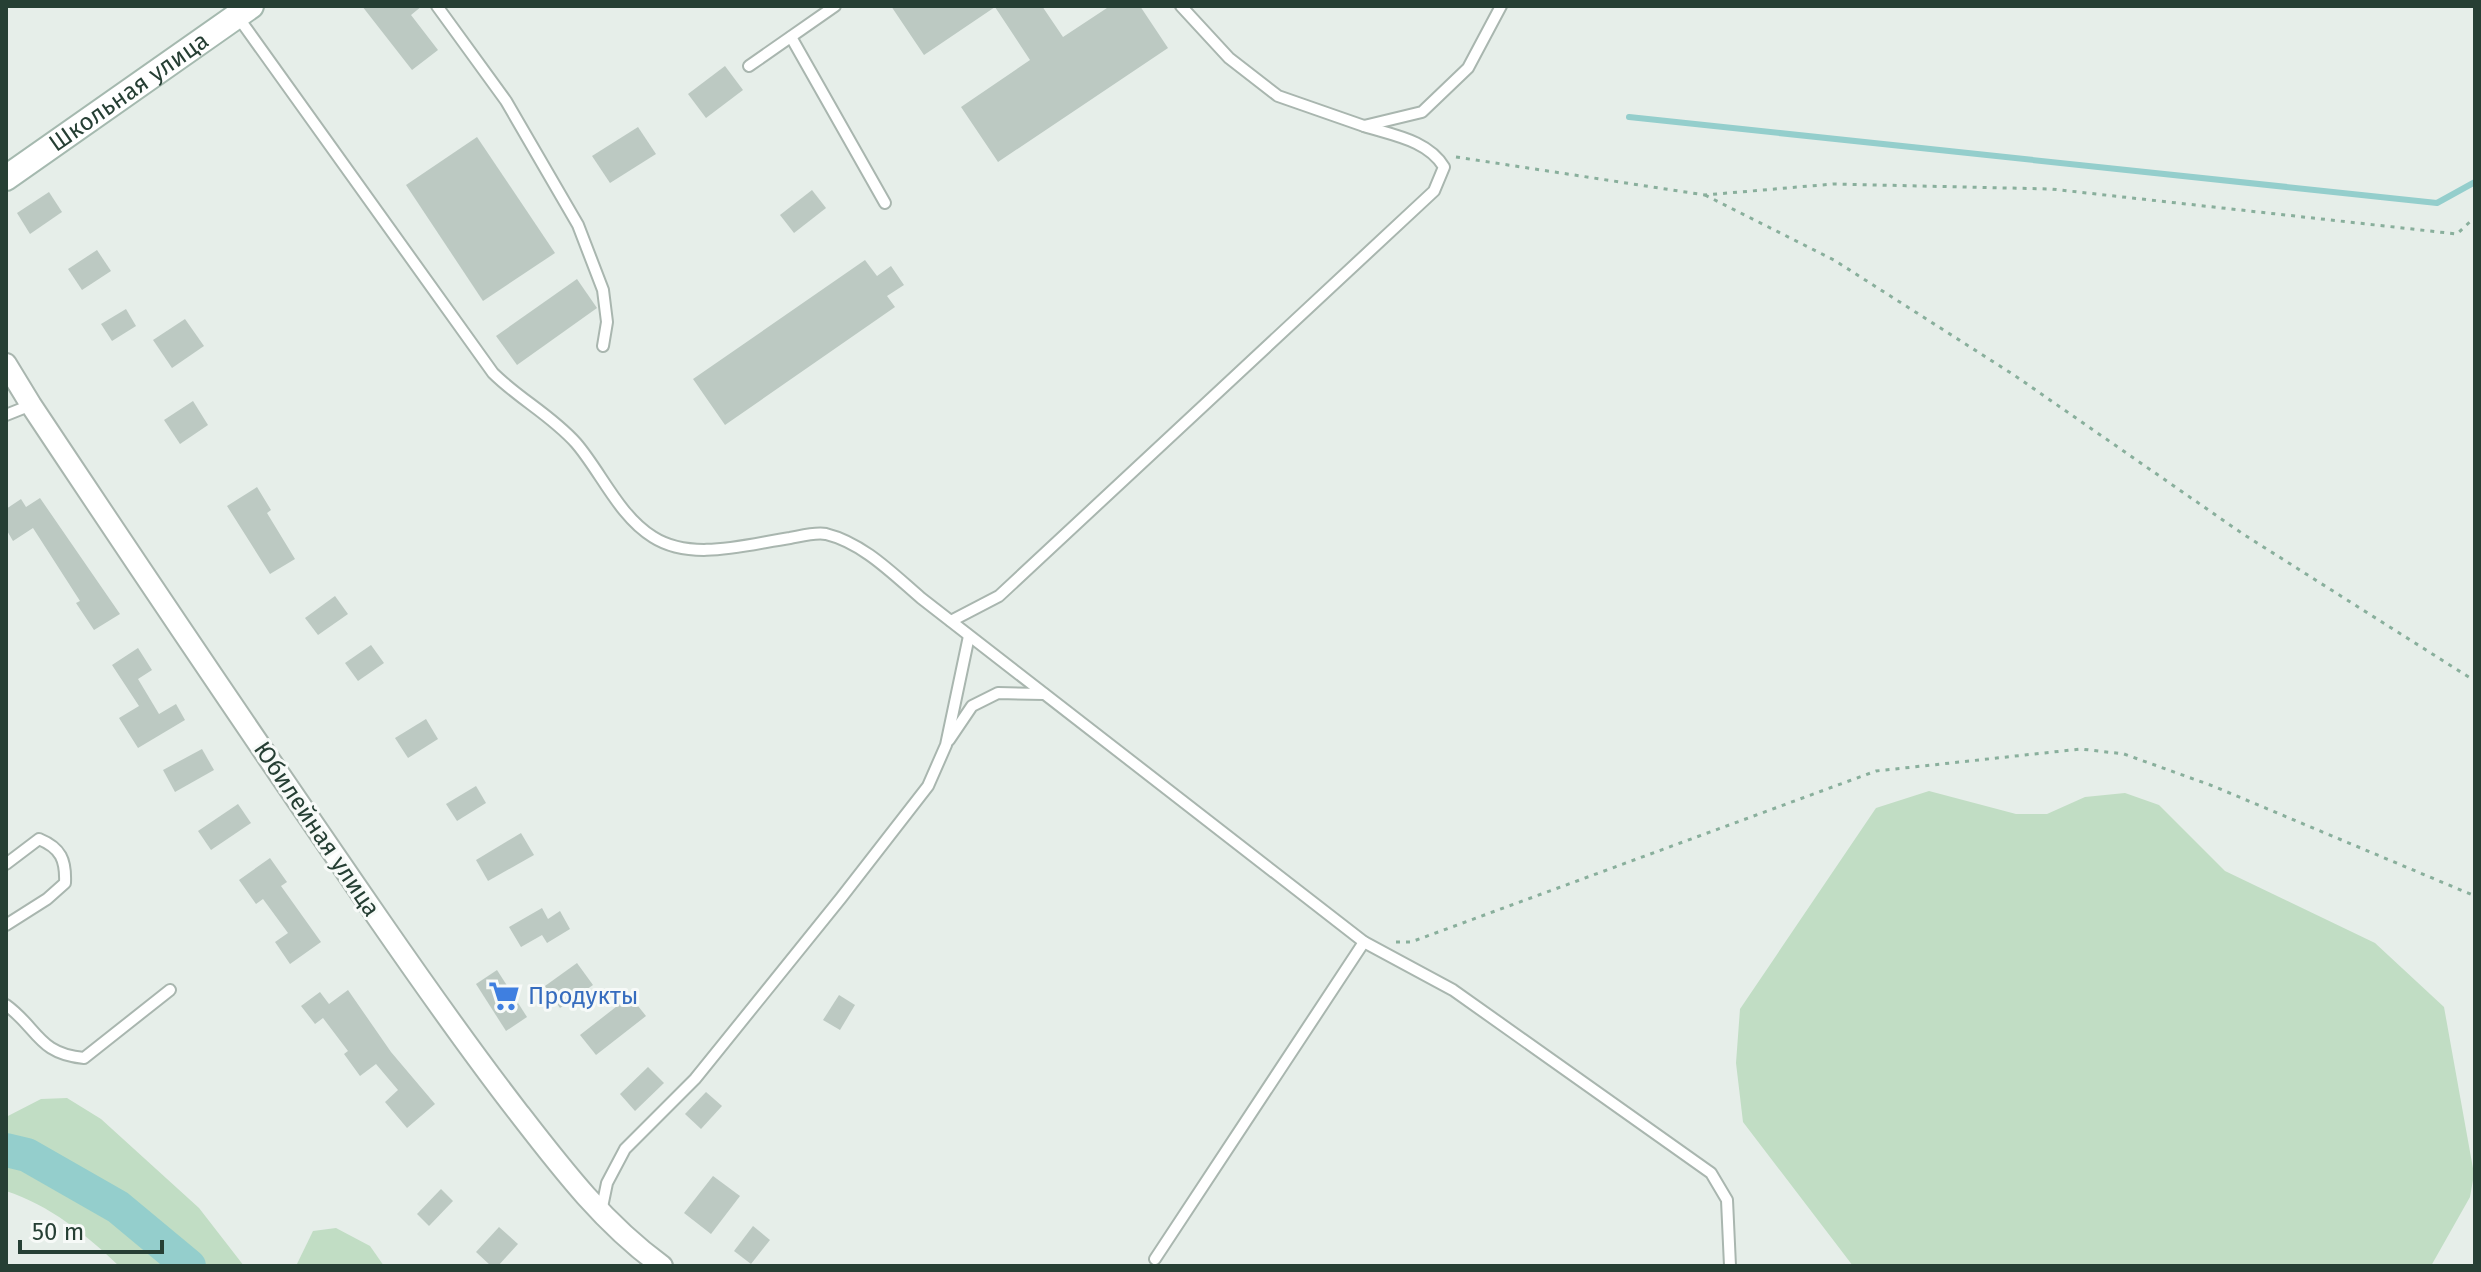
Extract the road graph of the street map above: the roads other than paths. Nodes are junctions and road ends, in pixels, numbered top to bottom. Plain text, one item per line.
1 (437, 6) edge
2 (835, 6) edge
3 (1181, 6) edge
4 (1501, 6) edge
5 (244, 11) edge
6 (791, 37) junction
7 (749, 66) dead end
8 (1364, 126) junction
9 (6, 178) edge
10 (885, 203) dead end
11 (603, 346) dead end
12 (6, 364) edge
13 (14, 411) edge
14 (951, 621) junction
15 (969, 636) junction
16 (1045, 694) junction
17 (946, 745) junction
18 (6, 864) edge
19 (6, 925) edge
20 (1364, 942) junction
21 (170, 990) dead end
22 (6, 1005) edge
23 (600, 1214) junction
24 (1155, 1259) dead end
25 (662, 1266) edge
26 (1730, 1266) edge

1 - 11 lane
2 - 6 lane
3 - 8 lane
4 - 8 lane
5 - 9 street, Школьная улица
5 - 14 lane
6 - 7 lane
6 - 10 lane
8 - 14 lane
12 - 13 street, Юбилейная улица
13 - 23 street, Юбилейная улица
14 - 15 lane
15 - 16 lane
15 - 17 lane
16 - 17 lane
16 - 20 lane
17 - 23 lane
18 - 19 lane
20 - 24 lane
20 - 26 lane
21 - 22 lane
23 - 25 street, Юбилейная улица

